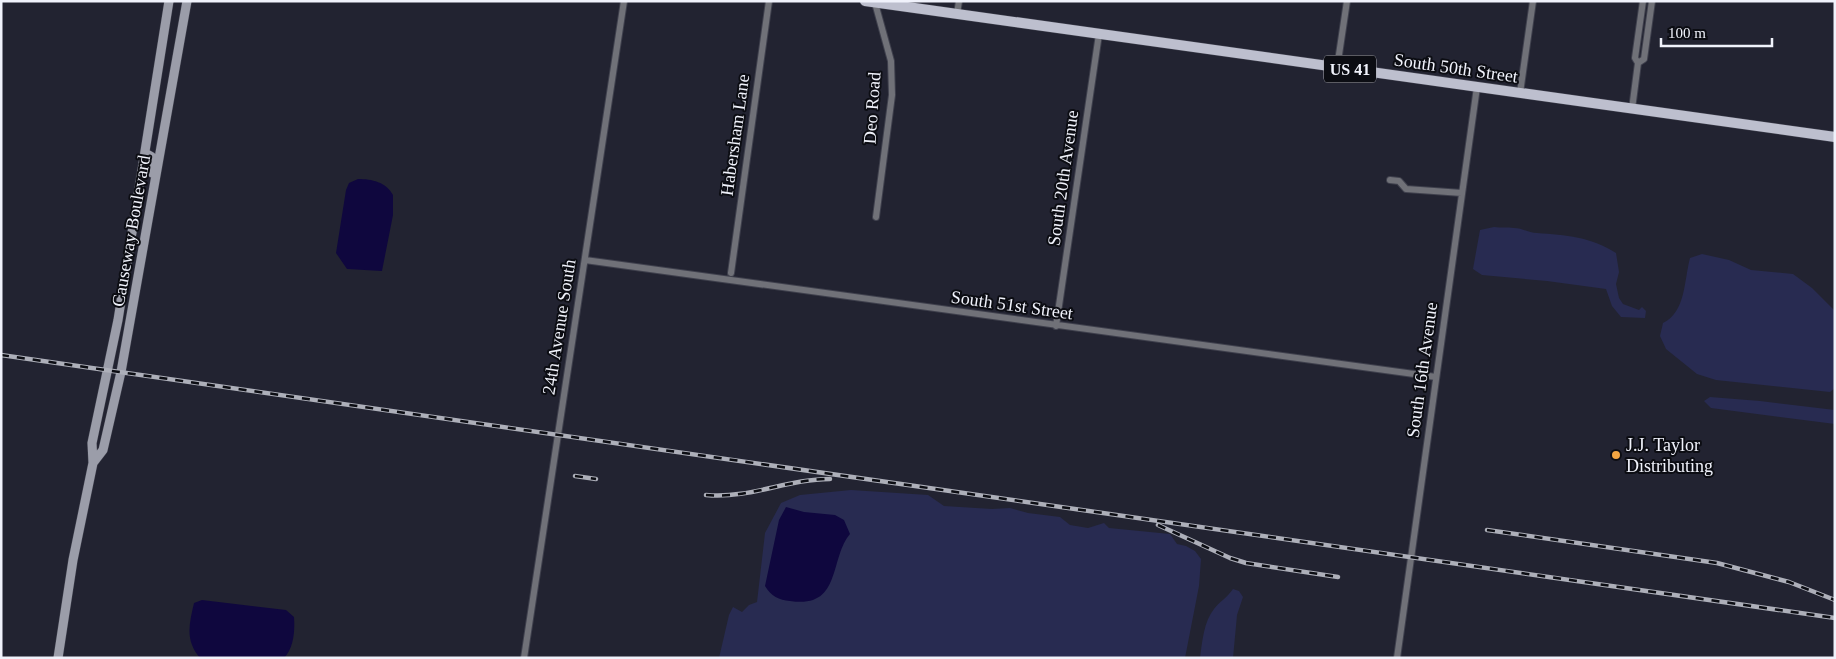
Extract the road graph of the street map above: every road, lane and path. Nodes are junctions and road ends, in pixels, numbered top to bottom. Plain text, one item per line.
1 (168, 1) edge
2 (187, 1) edge
3 (624, 1) edge
4 (769, 1) edge
5 (959, 1) edge
6 (1347, 1) edge
7 (1533, 1) edge
8 (1643, 1) edge
9 (1652, 1) edge
10 (870, 2) edge
11 (957, 14) junction
12 (1099, 34) junction
13 (1638, 63) junction
14 (1337, 68) junction
15 (1477, 87) junction
16 (1520, 93) junction
17 (1632, 109) junction
18 (1835, 138) edge
19 (145, 153) junction
20 (1390, 180) dead end
21 (1462, 193) junction
22 (876, 217) dead end
23 (144, 252) junction
24 (584, 260) junction
25 (731, 273) dead end
26 (1056, 326) junction
27 (1436, 377) junction
28 (93, 462) junction
29 (58, 658) edge
30 (524, 658) edge
31 (1397, 658) edge

1 - 19 main road, Causeway Boulevard
2 - 23 main road, Causeway Boulevard
3 - 24 street, 24th Avenue South
4 - 25 street, Habersham Lane
5 - 11 street
6 - 14 street
7 - 16 street
8 - 13 street
9 - 13 street
10 - 11 main road, South 50th Street / US 41
10 - 22 street, Deo Road
11 - 12 main road, South 50th Street / US 41
12 - 14 main road, South 50th Street / US 41
12 - 26 street, South 20th Avenue
13 - 17 street
14 - 15 main road, South 50th Street / US 41
15 - 16 main road, South 50th Street / US 41
15 - 21 street, South 16th Avenue
16 - 17 main road, South 50th Street / US 41
17 - 18 main road, South 50th Street / US 41
19 - 23 main road
19 - 28 main road, Causeway Boulevard
20 - 21 street
21 - 27 street, South 16th Avenue
23 - 28 main road, Causeway Boulevard
24 - 26 street, South 51st Street
24 - 30 street, 24th Avenue South
26 - 27 street, South 51st Street
27 - 31 street, South 16th Avenue
28 - 29 main road, Causeway Boulevard

